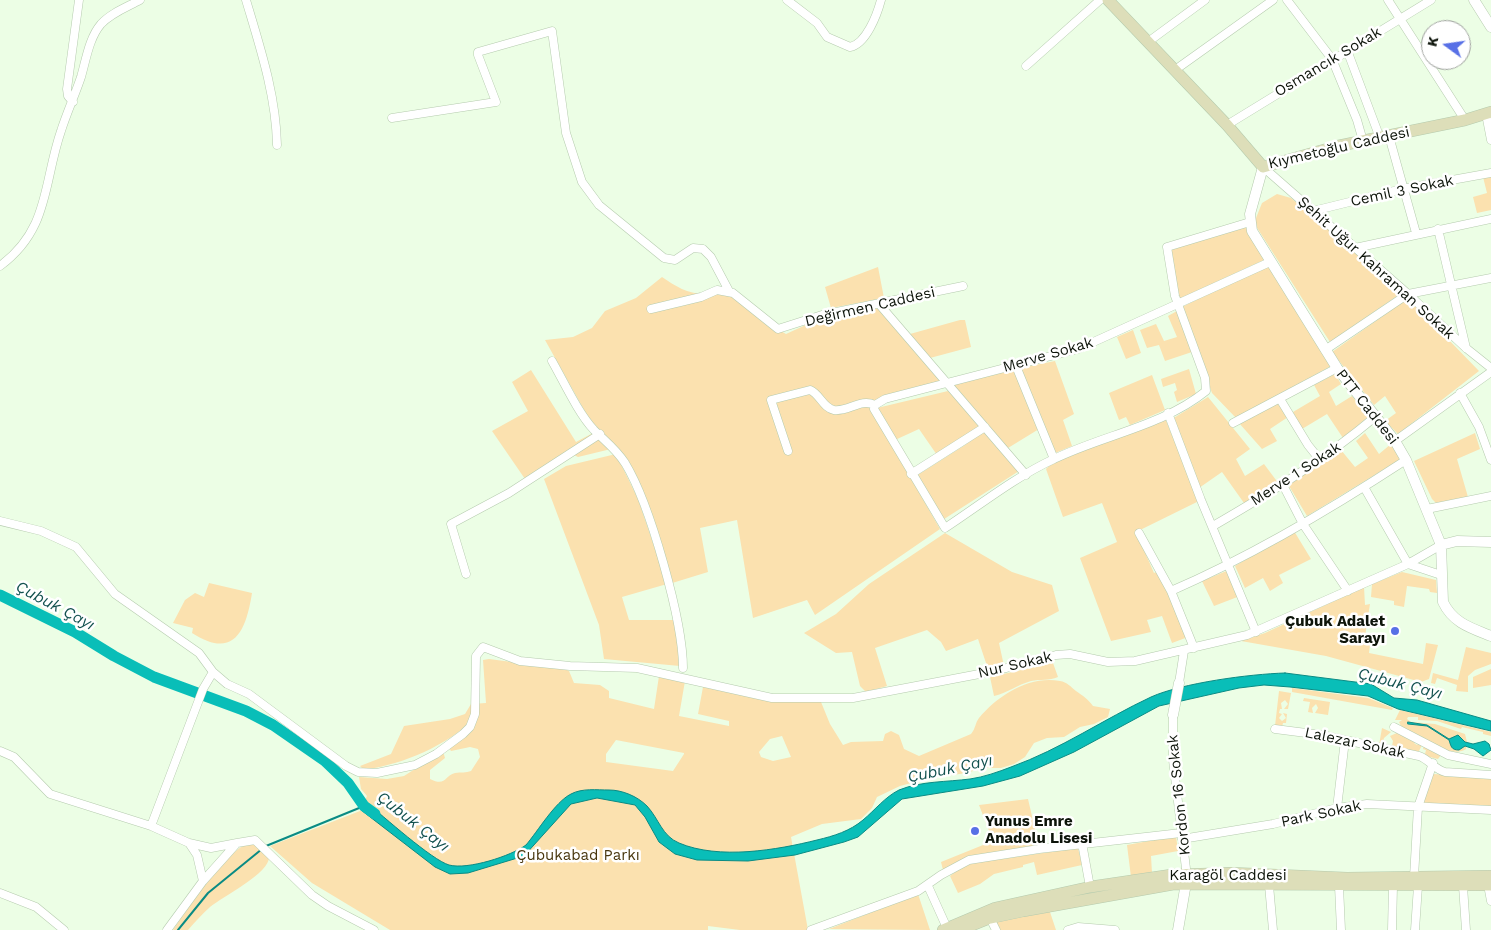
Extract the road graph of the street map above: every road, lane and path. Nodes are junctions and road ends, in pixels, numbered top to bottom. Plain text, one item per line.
1 (79, 0) edge
2 (140, 0) edge
3 (246, 0) edge
4 (787, 0) edge
5 (880, 0) edge
6 (1100, 0) edge
7 (1108, 0) edge
8 (1205, 0) edge
9 (1273, 0) edge
10 (1287, 0) edge
11 (1388, 0) edge
12 (1431, 0) edge
13 (1474, 0) edge
14 (1400, 18) junction
15 (1491, 27) edge
16 (1148, 42) junction
17 (1348, 50) junction
18 (1332, 59) junction
19 (1026, 66) dead end
20 (1175, 70) junction
21 (73, 102) junction
22 (1488, 113) edge
23 (392, 118) dead end
24 (1465, 120) junction
25 (1227, 125) junction
26 (1384, 137) junction
27 (1491, 140) edge
28 (1363, 141) junction
29 (277, 144) dead end
30 (1263, 167) junction
31 (1491, 173) edge
32 (1402, 189) junction
33 (1313, 211) junction
34 (1491, 218) edge
35 (1250, 222) junction
36 (1438, 229) junction
37 (1416, 234) junction
38 (1355, 248) junction
39 (1270, 262) junction
40 (0, 266) edge
41 (1491, 278) edge
42 (1451, 285) junction
43 (963, 286) dead end
44 (729, 291) junction
45 (1408, 294) junction
46 (879, 304) junction
47 (1178, 304) junction
48 (651, 309) dead end
49 (1466, 348) junction
50 (1326, 350) junction
51 (552, 361) dead end
52 (1016, 366) junction
53 (1336, 368) junction
54 (1491, 370) edge
55 (945, 383) junction
56 (1460, 393) junction
57 (1280, 399) junction
58 (875, 405) junction
59 (1168, 413) junction
60 (1375, 417) junction
61 (1233, 423) dead end
62 (985, 427) junction
63 (600, 434) junction
64 (1395, 441) junction
65 (788, 451) dead end
66 (1054, 459) junction
67 (1320, 460) junction
68 (1406, 460) junction
69 (1491, 460) edge
70 (911, 474) junction
71 (1026, 475) junction
72 (1283, 485) junction
73 (1364, 487) junction
74 (1491, 496) edge
75 (1427, 509) junction
76 (0, 521) edge
77 (1303, 524) junction
78 (1213, 526) junction
79 (1139, 534) dead end
80 (1491, 542) edge
81 (1441, 545) junction
82 (1408, 564) junction
83 (1230, 565) junction
84 (466, 574) dead end
85 (1441, 575) junction
86 (1171, 591) junction
87 (1348, 591) junction
88 (1256, 632) junction
89 (1491, 636) edge
90 (1194, 648) junction
91 (1184, 651) junction
92 (683, 668) dead end
93 (213, 672) junction
94 (1179, 683) joint
95 (1173, 716) joint
96 (1394, 727) dead end
97 (1275, 729) dead end
98 (1345, 740) junction
99 (0, 751) edge
100 (1433, 763) junction
101 (1491, 764) edge
102 (1491, 775) edge
103 (1418, 806) junction
104 (1337, 808) junction
105 (1491, 810) edge
106 (151, 826) junction
107 (1182, 836) junction
108 (189, 843) junction
109 (238, 843) junction
110 (1082, 843) junction
111 (1187, 879) junction
112 (203, 881) junction
113 (1416, 882) junction
114 (1490, 882) edge
115 (1269, 885) junction
116 (928, 886) junction
117 (1339, 886) junction
118 (1393, 886) junction
119 (1463, 886) junction
120 (1090, 887) junction
121 (0, 893) edge
122 (1491, 902) edge
123 (990, 918) junction
124 (945, 929) edge
125 (64, 930) edge
126 (167, 930) edge
127 (374, 930) edge
128 (811, 930) edge
129 (960, 930) edge
130 (996, 930) edge
131 (1068, 930) edge
132 (1115, 930) edge
133 (1178, 930) edge
134 (1273, 930) edge
135 (1341, 930) edge
136 (1392, 930) edge
137 (1415, 930) edge
138 (1466, 930) edge

1 - 21 street
2 - 21 street
3 - 29 street
4 - 5 street
6 - 19 street
7 - 16 main road, Kıymetoğlu Caddesi
8 - 16 street
9 - 20 street
10 - 18 street
11 - 14 street
12 - 14 street, Osmancık Sokak
13 - 15 street
14 - 17 street, Osmancık Sokak
14 - 24 street
16 - 20 main road, Kıymetoğlu Caddesi
17 - 18 street, Osmancık Sokak
17 - 26 street
18 - 25 street, Osmancık Sokak
18 - 28 street
20 - 25 main road, Kıymetoğlu Caddesi
21 - 40 street
22 - 24 main road, Kıymetoğlu Caddesi
22 - 27 street
23 - 44 street
24 - 26 main road, Kıymetoğlu Caddesi
25 - 30 main road, Kıymetoğlu Caddesi
26 - 28 main road, Kıymetoğlu Caddesi
26 - 32 street
28 - 30 main road, Kıymetoğlu Caddesi
30 - 33 street, Şehit Uğur Kahraman Sokak
30 - 35 street
31 - 32 street, Cemil 3 Sokak
32 - 33 street, Cemil 3 Sokak
32 - 37 street
33 - 38 street, Şehit Uğur Kahraman Sokak
34 - 36 street
35 - 39 street, PTT Caddesi
35 - 47 street
36 - 37 street
36 - 42 street
37 - 38 street
38 - 45 street, Şehit Uğur Kahraman Sokak
39 - 47 street, Merve Sokak
39 - 50 street, PTT Caddesi
41 - 42 street
42 - 45 street
42 - 49 street
43 - 46 street, Değirmen Caddesi
44 - 46 street, Değirmen Caddesi
44 - 48 street
45 - 49 street, Şehit Uğur Kahraman Sokak
45 - 50 street
46 - 55 street
47 - 52 street, Merve Sokak
47 - 59 street
49 - 54 street, Şehit Uğur Kahraman Sokak
50 - 53 street, PTT Caddesi
51 - 63 street
52 - 55 street, Merve Sokak
52 - 66 street
53 - 57 street
53 - 60 street, PTT Caddesi
54 - 56 street
55 - 58 street, Merve Sokak
55 - 62 street
56 - 64 street
56 - 69 street
57 - 61 street
57 - 67 street
58 - 65 street, Merve Sokak
58 - 70 street
59 - 66 street
59 - 78 street
60 - 64 street, PTT Caddesi
60 - 67 street, Merve 1 Sokak
62 - 70 street
62 - 71 street
63 - 84 street
63 - 92 street
64 - 68 street, PTT Caddesi
66 - 71 street
67 - 72 street, Merve 1 Sokak
68 - 73 street
68 - 75 street, PTT Caddesi
70 - 71 street
72 - 77 street
72 - 78 street, Merve 1 Sokak
73 - 77 street
73 - 82 street
74 - 75 street
75 - 81 street, PTT Caddesi
76 - 93 street
77 - 83 street
77 - 87 street
78 - 83 street
79 - 86 street
80 - 81 street
81 - 82 street, Nur Sokak
81 - 85 street, PTT Caddesi
82 - 85 street
82 - 87 street, Nur Sokak
83 - 86 street
83 - 88 street
85 - 89 street, PTT Caddesi
86 - 90 street
87 - 88 street, Nur Sokak
88 - 90 street, Nur Sokak
90 - 91 street, Nur Sokak
91 - 93 street, Nur Sokak
91 - 94 street
93 - 106 street
94 - 95 street
95 - 107 street, Kordon 16 Sokak
96 - 101 street
97 - 98 street, Lalezar Sokak
98 - 100 street, Lalezar Sokak
98 - 104 street
99 - 106 street
100 - 102 street, Lalezar Sokak
100 - 103 street
103 - 104 street, Park Sokak
103 - 105 street, Park Sokak
103 - 113 street
104 - 107 street, Park Sokak
106 - 108 street
107 - 110 street, Park Sokak
107 - 111 street, Kordon 16 Sokak
108 - 109 street
108 - 112 street
109 - 112 street
109 - 127 street
110 - 116 street, Park Sokak
110 - 120 street
111 - 113 main road, Karagöl Caddesi
111 - 115 main road
111 - 120 main road, Karagöl Caddesi
111 - 123 main road
111 - 133 street
112 - 126 street
113 - 114 main road, Karagöl Caddesi
113 - 118 main road
113 - 119 main road
113 - 137 street
114 - 119 main road
114 - 122 street
115 - 117 main road
115 - 134 street
116 - 124 street
116 - 128 street, Park Sokak
117 - 118 main road
117 - 135 street
118 - 136 street
119 - 138 street
120 - 124 main road, Karagöl Caddesi
121 - 125 street
123 - 129 main road
123 - 130 street
131 - 132 street

